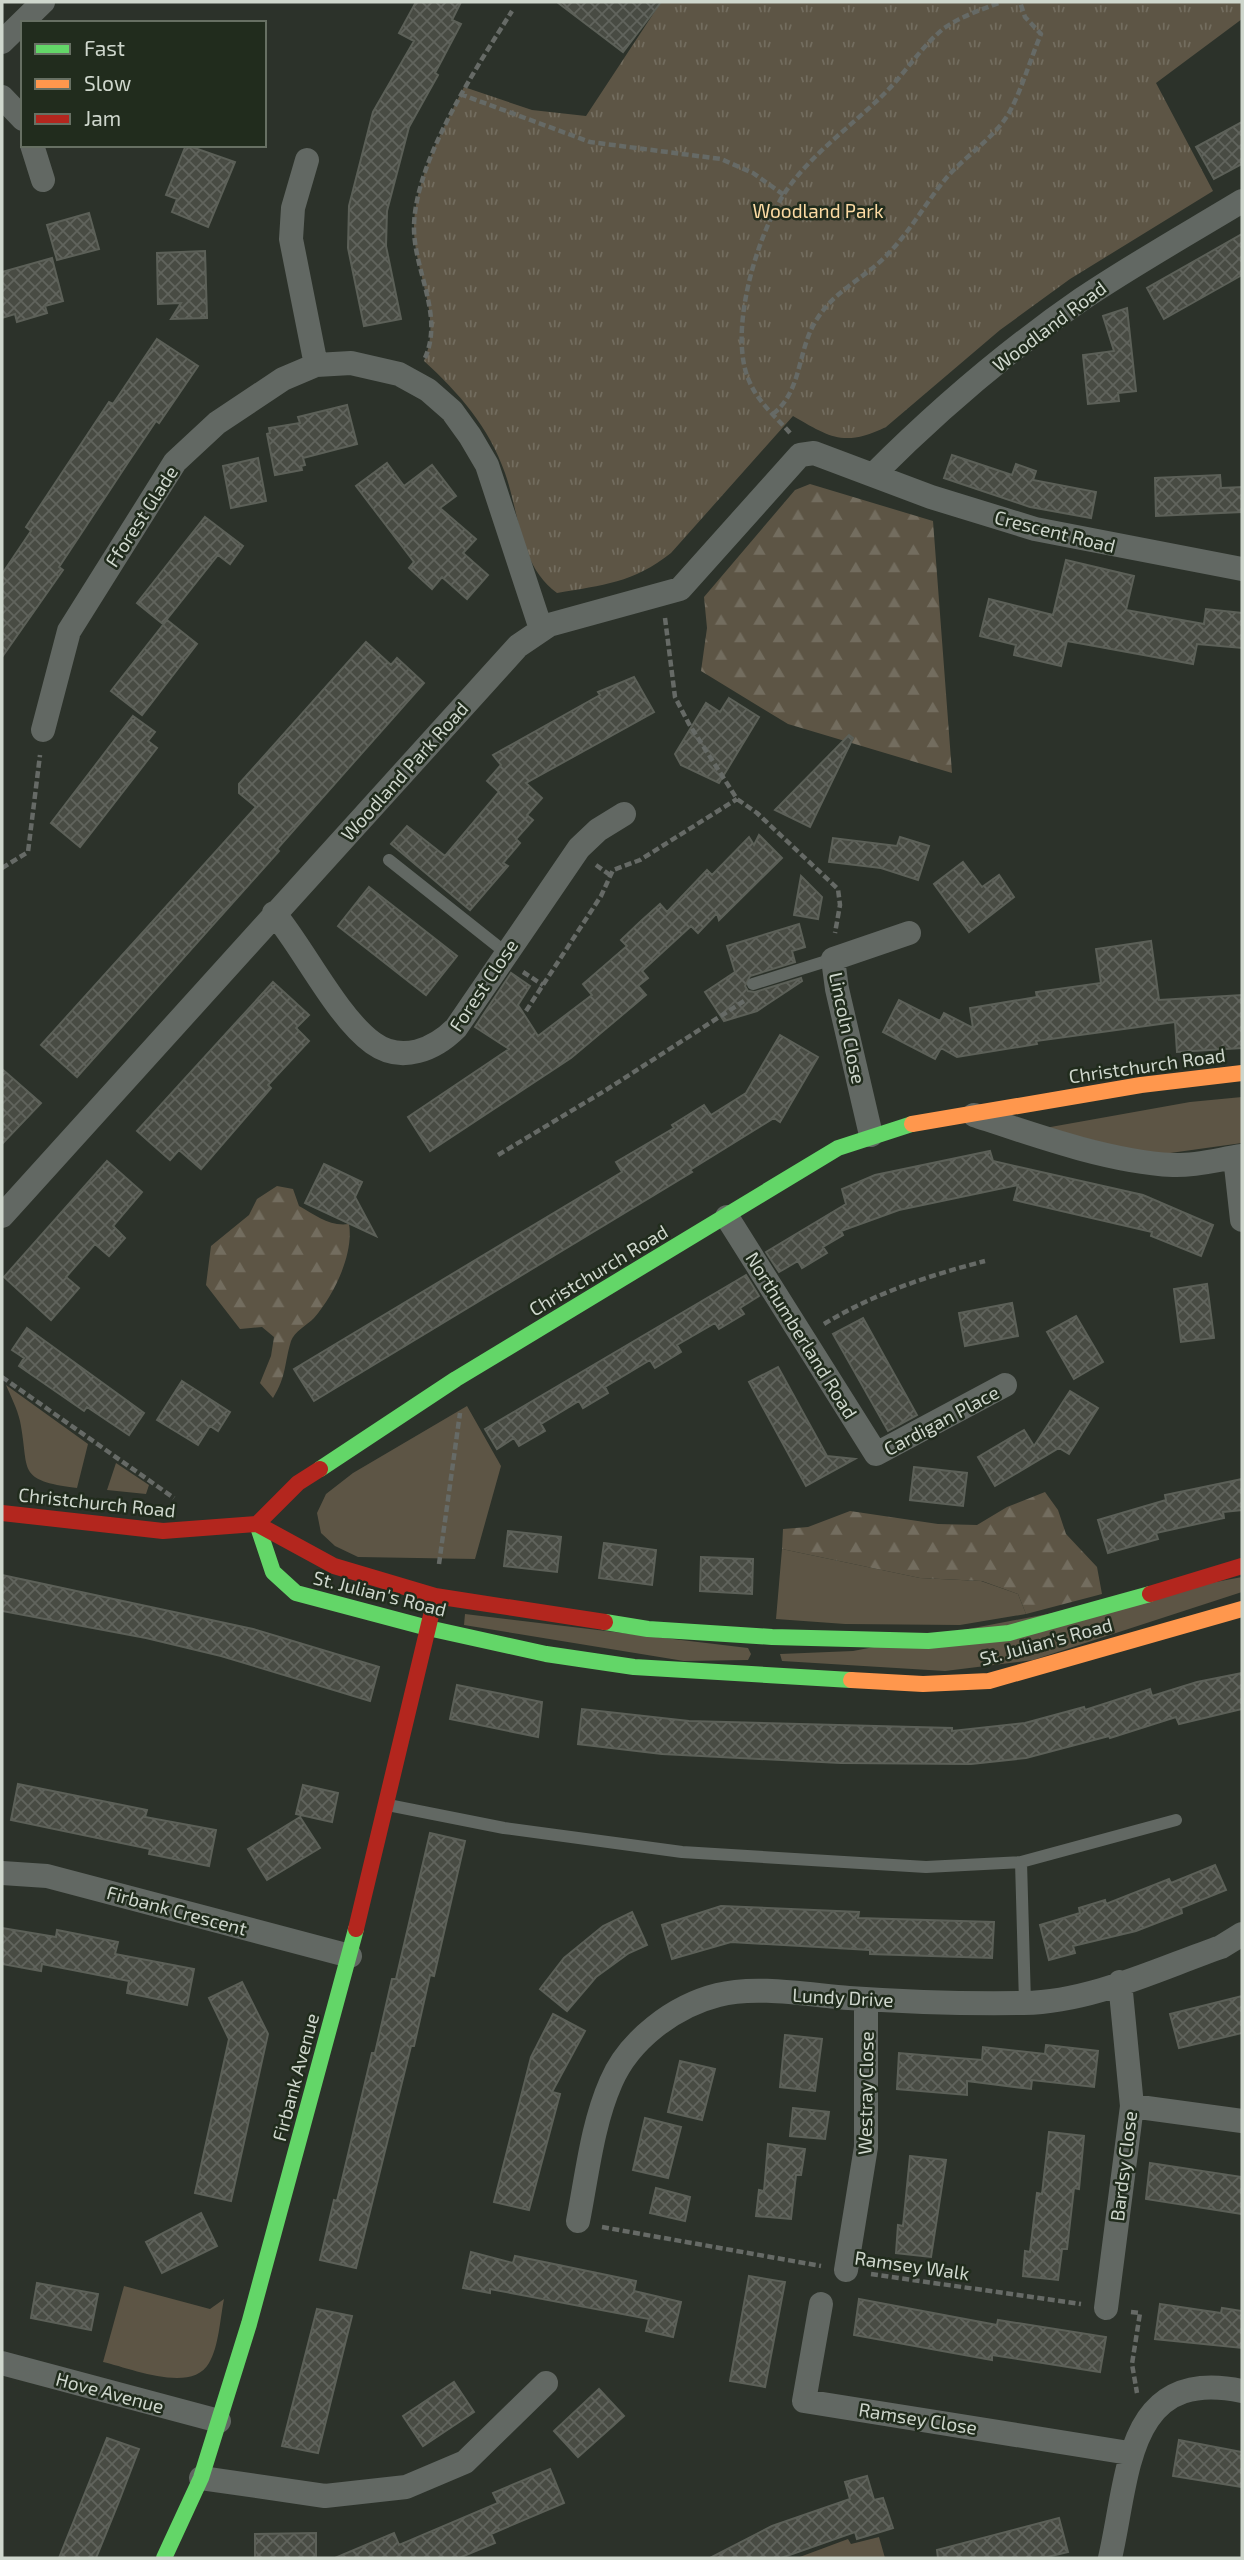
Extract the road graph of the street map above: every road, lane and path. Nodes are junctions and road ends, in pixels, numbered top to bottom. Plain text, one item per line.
1 (43, 2) edge
2 (1001, 2) edge
3 (1020, 2) edge
4 (512, 11) dead end
5 (24, 21) edge
6 (21, 24) edge
7 (2, 43) edge
8 (460, 94) junction
9 (2, 97) edge
10 (21, 117) edge
11 (33, 147) edge
12 (307, 160) dead end
13 (43, 180) dead end
14 (784, 195) junction
15 (1242, 201) edge
16 (316, 365) junction
17 (411, 380) junction
18 (873, 475) junction
19 (1242, 569) edge
20 (663, 596) junction
21 (541, 629) junction
22 (44, 730) joint
23 (737, 799) junction
24 (624, 814) dead end
25 (389, 860) dead end
26 (2, 868) edge
27 (274, 913) junction
28 (909, 933) dead end
29 (505, 952) junction
30 (833, 960) junction
31 (753, 984) joint
32 (526, 1011) dead end
33 (1242, 1073) edge
34 (970, 1114) junction
35 (871, 1135) junction
36 (498, 1155) dead end
37 (1239, 1157) edge
38 (2, 1216) edge
39 (727, 1217) junction
40 (1242, 1220) edge
41 (985, 1261) dead end
42 (803, 1337) junction
43 (2, 1377) edge
44 (456, 1379) junction
45 (1005, 1385) dead end
46 (876, 1454) joint
47 (2, 1513) edge
48 (257, 1524) junction
49 (218, 1528) junction
50 (1242, 1566) edge
51 (435, 1596) junction
52 (1242, 1609) edge
53 (428, 1628) junction
54 (772, 1656) junction
55 (387, 1805) junction
56 (1176, 1820) dead end
57 (1021, 1862) junction
58 (2, 1873) edge
59 (1242, 1934) edge
60 (350, 1956) junction
61 (1120, 1982) junction
62 (866, 1999) junction
63 (1025, 2003) junction
64 (1132, 2106) junction
65 (1242, 2121) edge
66 (578, 2221) joint
67 (846, 2270) junction
68 (821, 2304) dead end
69 (1106, 2308) junction
70 (2, 2363) edge
71 (546, 2383) dead end
72 (1242, 2392) edge
73 (1154, 2412) junction
74 (219, 2421) junction
75 (1129, 2453) junction
76 (201, 2478) junction
77 (164, 2558) edge
78 (1110, 2558) edge

1 - 5 street
2 - 14 path
3 - 14 path
4 - 8 path
6 - 7 street
8 - 14 path
8 - 17 path
9 - 10 street
11 - 13 street
12 - 16 street
15 - 18 street, Woodland Road
16 - 17 street, Fforest Glade
16 - 22 street, Fforest Glade
17 - 21 street, Fforest Glade
18 - 19 street, Crescent Road
18 - 20 street, Woodland Park Road
20 - 21 street, Woodland Park Road
20 - 23 path
21 - 27 street, Woodland Park Road
22 - 26 path
23 - 30 path
23 - 32 path
24 - 29 street, Forest Close
25 - 29 lane
27 - 29 street, Forest Close
27 - 38 street, Woodland Park Road
28 - 30 street, Lincoln Close
30 - 31 lane
30 - 35 street, Lincoln Close
31 - 36 path
33 - 34 street, Christchurch Road
34 - 35 street, Christchurch Road
34 - 37 street
35 - 39 street, Christchurch Road
37 - 40 street
39 - 42 street, Northumberland Road
39 - 44 street, Christchurch Road
41 - 42 path
42 - 46 street, Northumberland Road
43 - 49 path
44 - 48 street, Christchurch Road
44 - 51 path
45 - 46 street, Cardigan Place
47 - 49 street, Christchurch Road
48 - 49 street, Christchurch Road
48 - 51 street, St. Julian's Road
48 - 53 street, St. Julian's Road
50 - 54 street, St. Julian's Road
51 - 53 street, Firbank Avenue
51 - 54 street, St. Julian's Road
52 - 54 street, St. Julian's Road
53 - 54 street, St. Julian's Road
53 - 55 street, Firbank Avenue
55 - 57 lane
55 - 60 street, Firbank Avenue
56 - 57 lane
57 - 63 lane
58 - 60 street, Firbank Crescent
59 - 61 street, Lundy Drive
60 - 74 street, Firbank Avenue
61 - 63 street, Lundy Drive
61 - 64 street, Bardsy Close
62 - 63 street, Lundy Drive
62 - 66 street, Lundy Drive
62 - 67 street, Westray Close
64 - 65 street
64 - 69 street, Bardsy Close
66 - 67 path, Ramsey Walk
67 - 69 path, Ramsey Walk
68 - 75 street, Ramsey Close
69 - 73 path, Ramsey Walk
70 - 74 street, Hove Avenue
71 - 76 street
72 - 73 street
73 - 75 street
74 - 76 street, Firbank Avenue
75 - 78 street
76 - 77 street, Firbank Avenue

